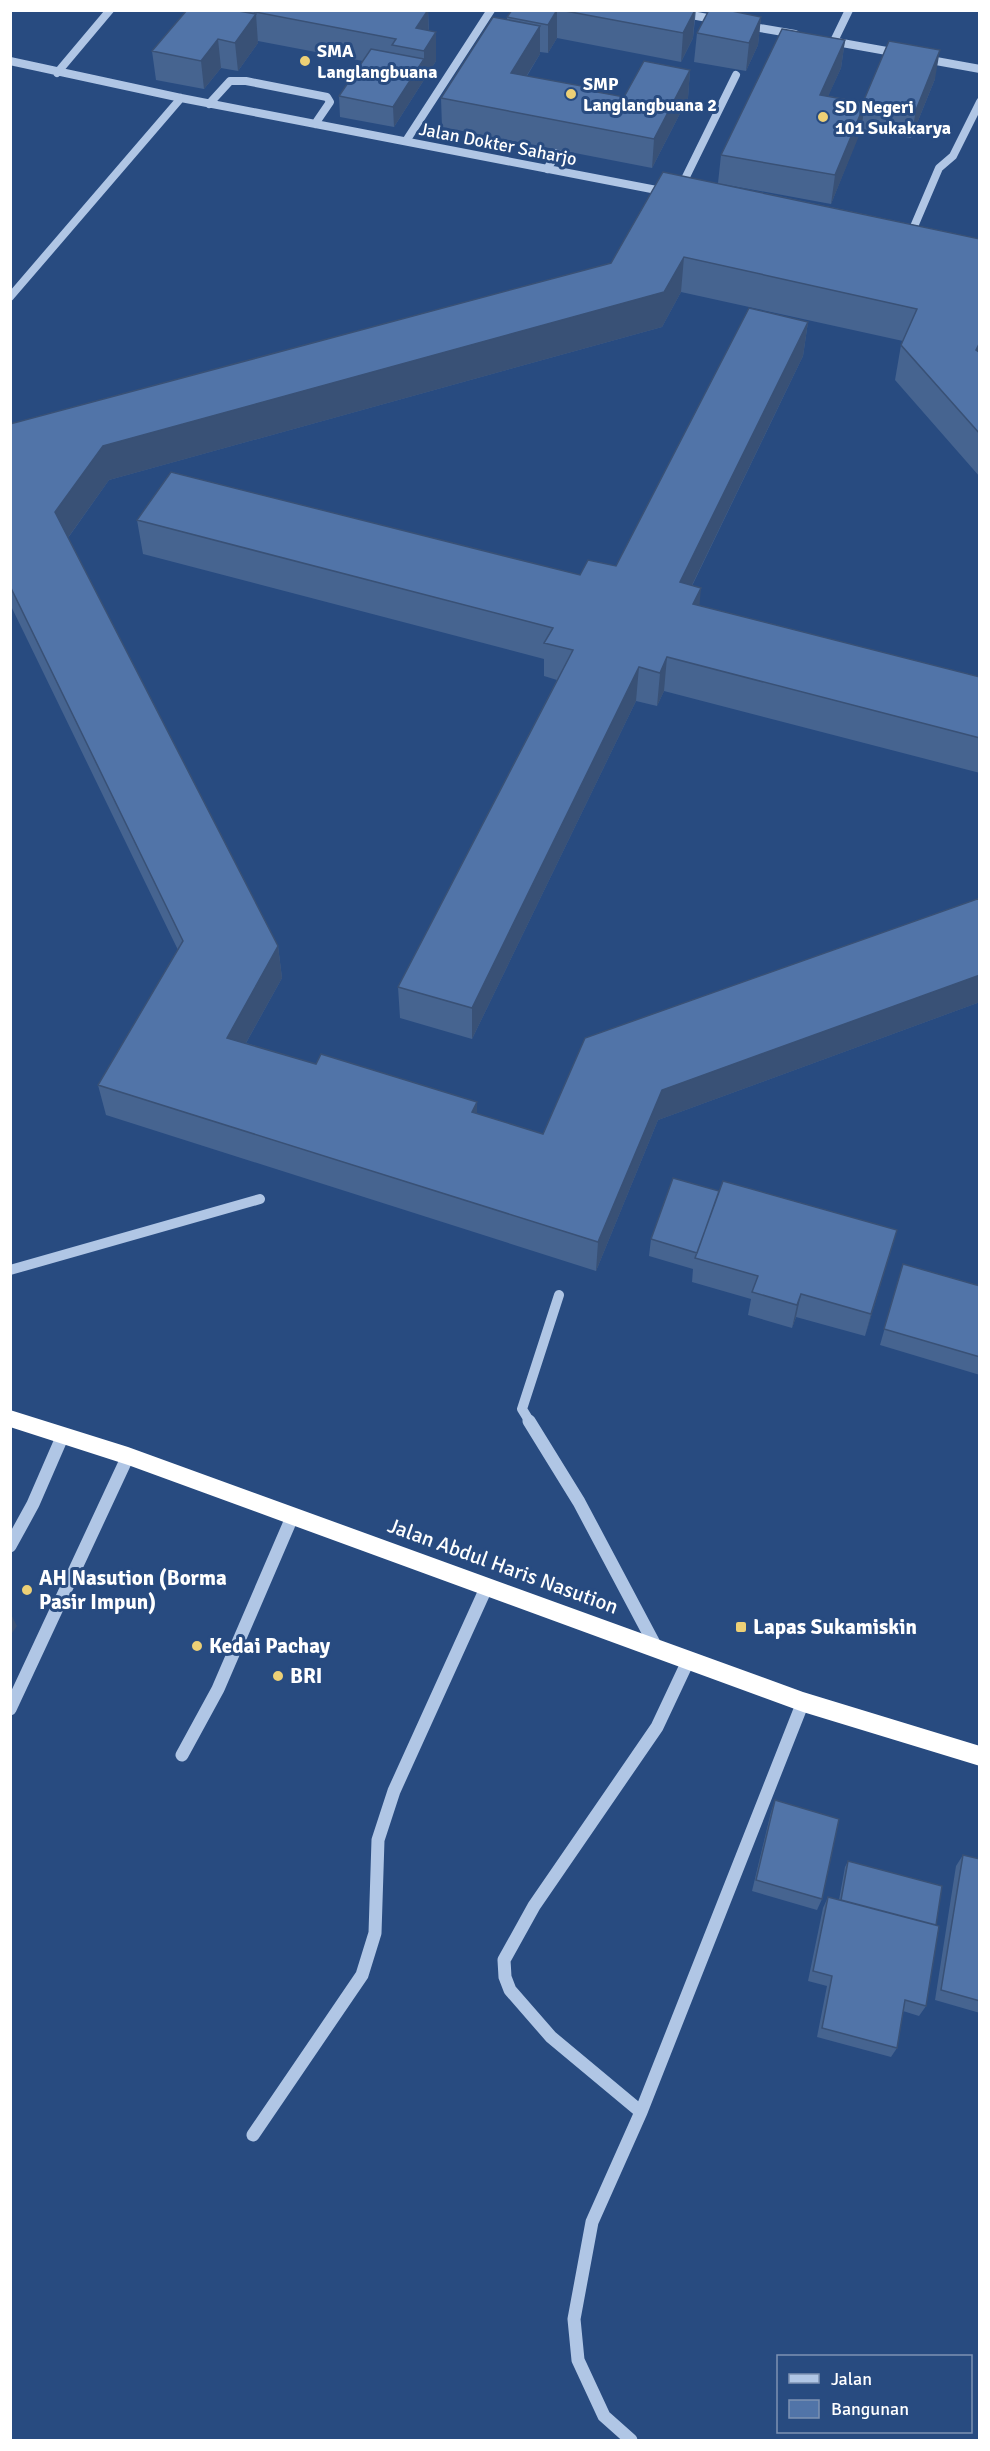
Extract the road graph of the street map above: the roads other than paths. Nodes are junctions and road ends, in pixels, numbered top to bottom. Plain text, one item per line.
1 (110, 10) edge
2 (490, 10) edge
3 (665, 10) edge
4 (849, 10) edge
5 (721, 21) edge
6 (744, 25) edge
7 (800, 35) edge
8 (823, 39) edge
9 (834, 42) junction
10 (901, 54) edge
11 (912, 56) edge
12 (10, 62) edge
13 (980, 69) edge
14 (57, 73) junction
15 (736, 75) dead end
16 (598, 83) dead end
17 (182, 98) junction
18 (980, 102) edge
19 (210, 104) junction
20 (579, 114) edge
21 (315, 124) junction
22 (406, 141) junction
23 (559, 150) edge
24 (547, 169) junction
25 (677, 194) junction
26 (689, 197) edge
27 (897, 237) edge
28 (909, 240) junction
29 (921, 242) edge
30 (10, 297) edge
31 (260, 1199) dead end
32 (10, 1270) edge
33 (559, 1295) dead end
34 (10, 1418) edge
35 (63, 1435) junction
36 (128, 1456) junction
37 (293, 1515) junction
38 (10, 1546) edge
39 (487, 1586) junction
40 (656, 1647) junction
41 (689, 1659) junction
42 (803, 1702) junction
43 (10, 1709) edge
44 (182, 1755) dead end
45 (980, 1756) edge
46 (641, 2112) junction
47 (253, 2135) dead end
48 (631, 2440) edge

1 - 14 street
2 - 22 street
3 - 5 street
4 - 9 street
6 - 7 street
8 - 9 street
9 - 10 street
11 - 13 street
12 - 14 street, Jalan Dokter Saharjo
14 - 17 street, Jalan Dokter Saharjo
15 - 25 street
16 - 20 street
17 - 19 street, Jalan Dokter Saharjo
17 - 30 street
18 - 28 street
19 - 21 street, Jalan Dokter Saharjo
19 - 21 street
21 - 22 street, Jalan Dokter Saharjo
22 - 24 street, Jalan Dokter Saharjo
23 - 24 street
24 - 25 street, Jalan Dokter Saharjo
25 - 26 street, Jalan Dokter Saharjo
27 - 28 street
28 - 29 street
31 - 32 street
33 - 40 street
34 - 35 highway, Jalan Abdul Haris Nasution
35 - 36 highway, Jalan Abdul Haris Nasution
35 - 38 street
36 - 37 highway, Jalan Abdul Haris Nasution
36 - 43 street
37 - 39 highway, Jalan Abdul Haris Nasution
37 - 44 street
39 - 40 highway, Jalan Abdul Haris Nasution
39 - 47 street
40 - 41 highway, Jalan Abdul Haris Nasution
41 - 42 highway, Jalan Abdul Haris Nasution
41 - 46 street
42 - 45 highway, Jalan Abdul Haris Nasution
42 - 46 street
46 - 48 street

